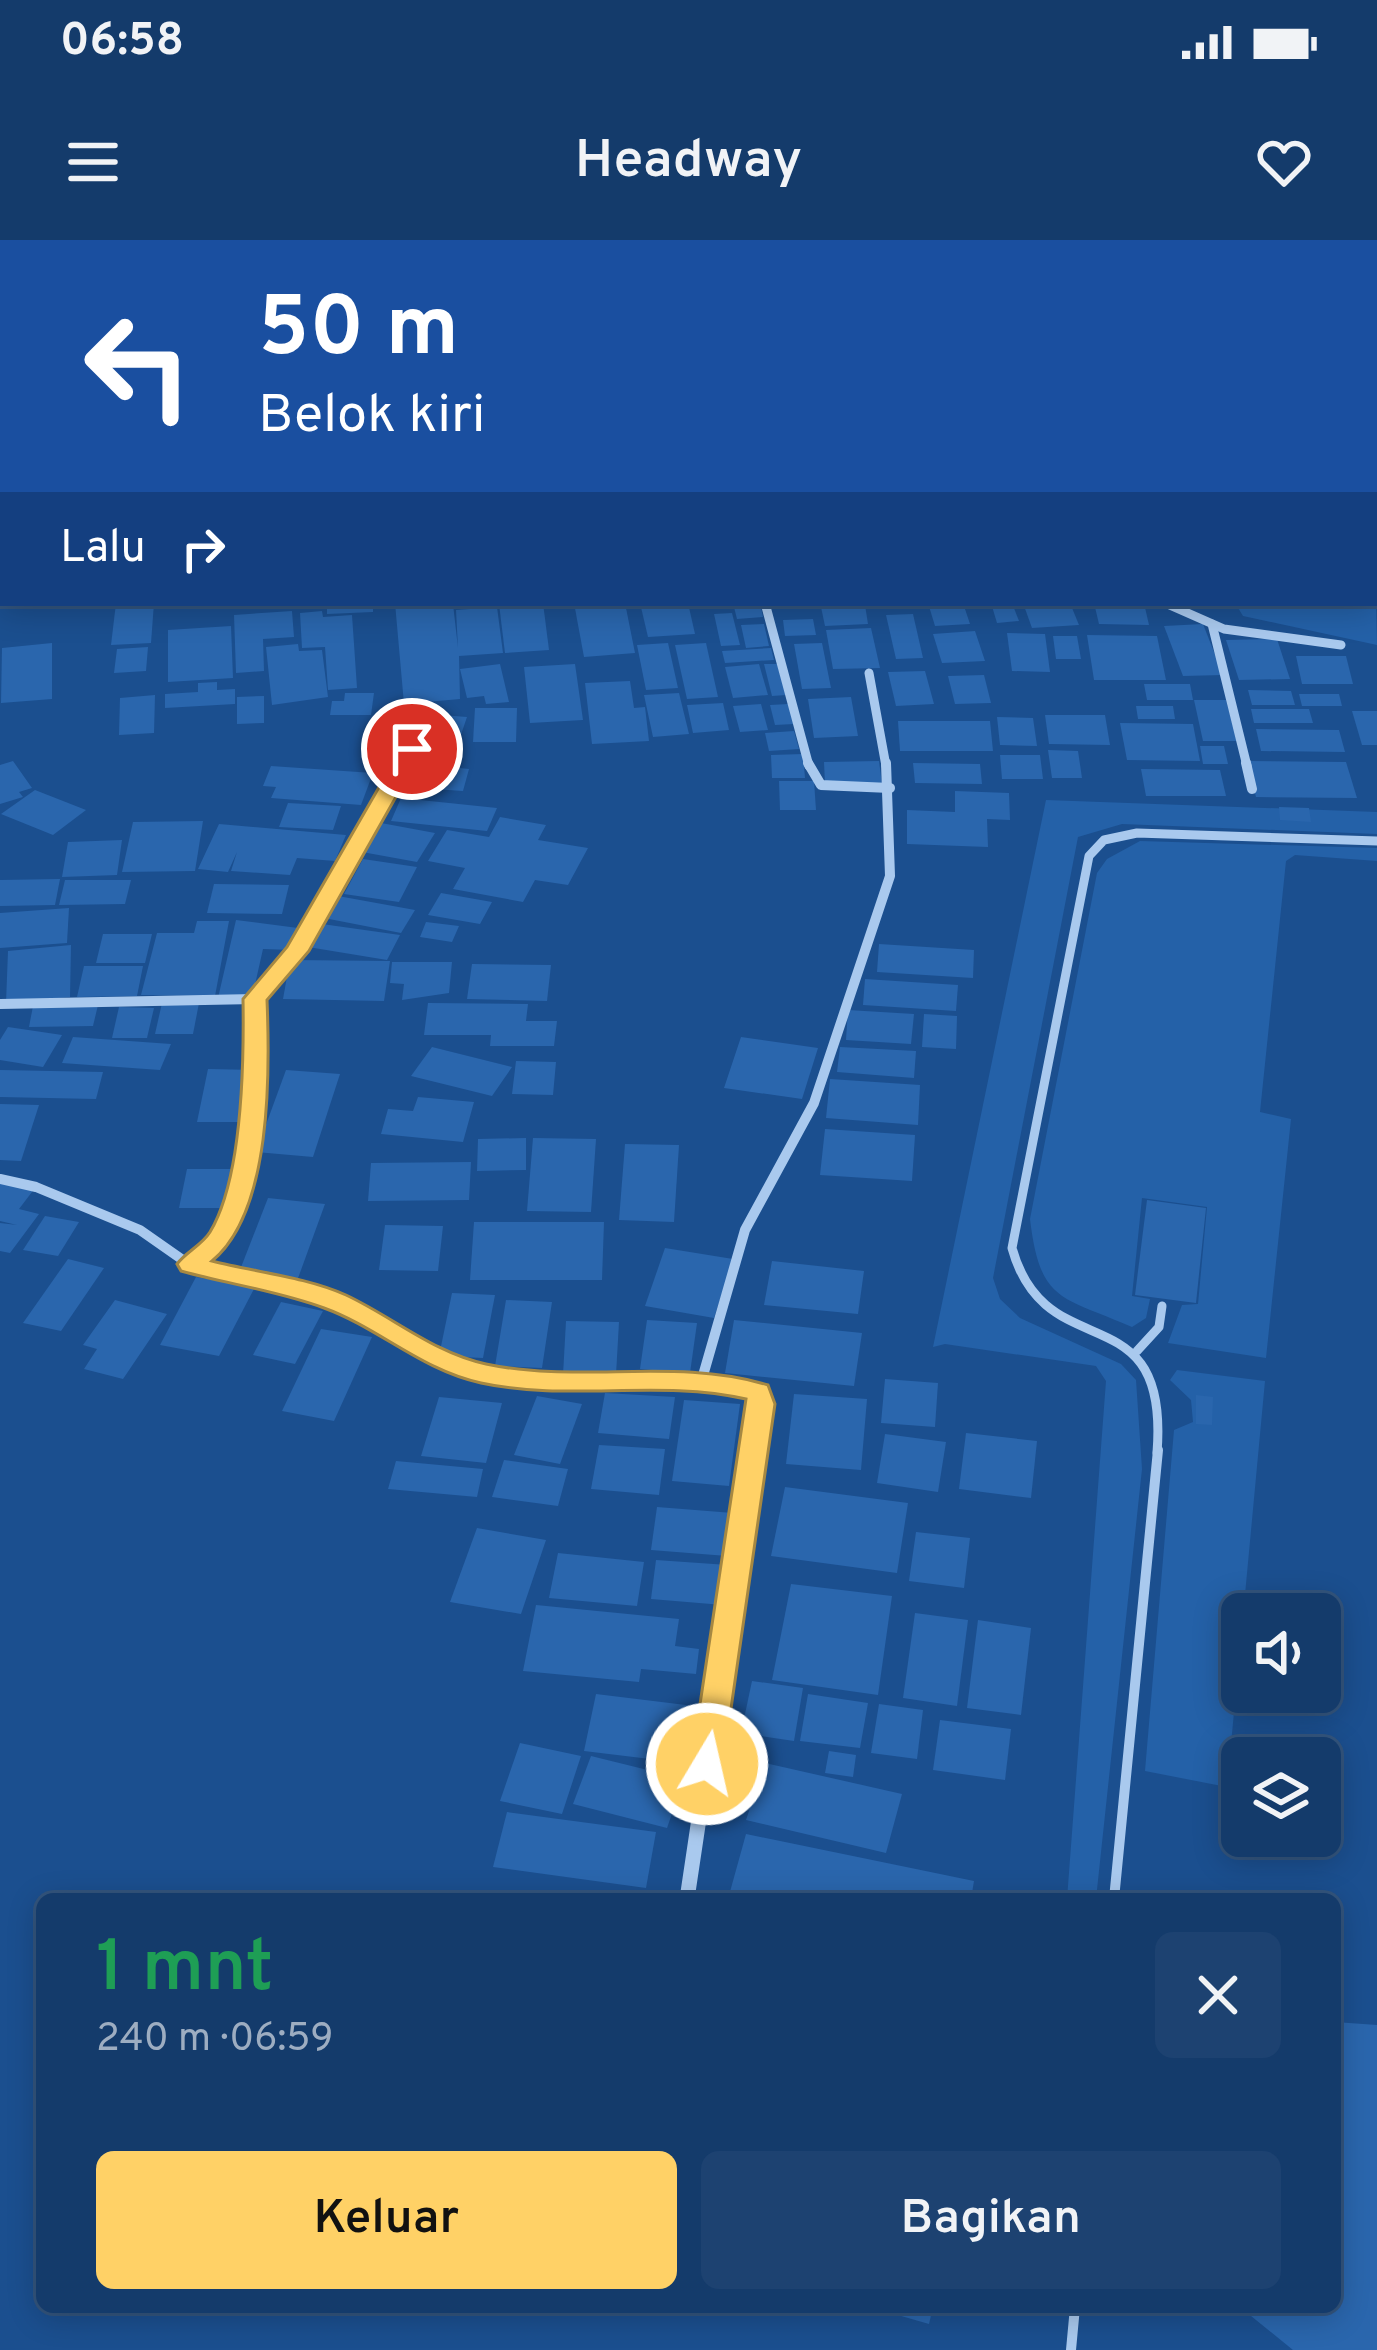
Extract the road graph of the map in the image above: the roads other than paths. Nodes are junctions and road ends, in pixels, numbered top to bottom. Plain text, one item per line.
1 (766, 606) edge
2 (1169, 606) edge
3 (1212, 624) junction
4 (1341, 645) dead end
5 (869, 674) dead end
6 (416, 716) dead end
7 (890, 788) junction
8 (1252, 789) dead end
9 (1377, 841) edge
10 (255, 999) junction
11 (0, 1004) edge
12 (0, 1179) edge
13 (190, 1264) junction
14 (1162, 1306) dead end
15 (1137, 1351) junction
16 (702, 1379) junction
17 (688, 1893) edge
18 (1115, 1893) edge
19 (1074, 2313) edge
20 (1071, 2350) edge

1 - 7 street
2 - 3 street
3 - 4 street
3 - 8 street
5 - 7 street
6 - 10 street
7 - 16 street
9 - 15 lane
10 - 11 street
10 - 13 street
12 - 13 street
13 - 16 street
14 - 15 lane
15 - 18 lane
16 - 17 street
19 - 20 lane

